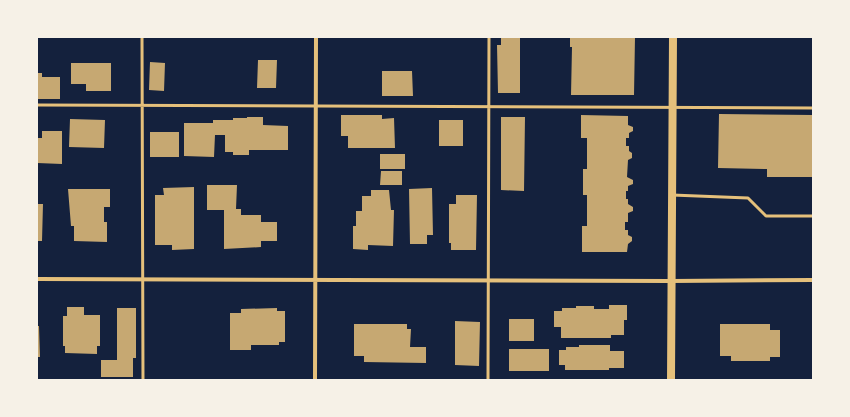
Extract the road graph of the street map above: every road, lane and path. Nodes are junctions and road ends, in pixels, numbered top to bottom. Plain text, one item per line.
1 (142, 37) edge
2 (316, 37) edge
3 (490, 37) edge
4 (673, 37) edge
5 (37, 105) edge
6 (142, 106) junction
7 (316, 106) junction
8 (490, 107) junction
9 (673, 108) junction
10 (813, 108) edge
11 (672, 195) junction
12 (813, 216) edge
13 (37, 279) edge
14 (144, 280) junction
15 (314, 280) junction
16 (488, 280) junction
17 (813, 280) edge
18 (671, 282) junction
19 (143, 380) edge
20 (314, 380) edge
21 (488, 380) edge
22 (671, 380) edge

1 - 6 lane
2 - 7 street
3 - 8 lane
4 - 9 main road
5 - 6 lane
6 - 7 lane
6 - 14 lane
7 - 8 lane
7 - 15 street
8 - 9 lane
8 - 16 lane
9 - 10 lane
9 - 11 main road
11 - 12 lane
11 - 18 main road
13 - 14 street
14 - 15 street
14 - 19 lane
15 - 16 street
15 - 20 street
16 - 18 street
16 - 21 lane
17 - 18 street
18 - 22 main road

